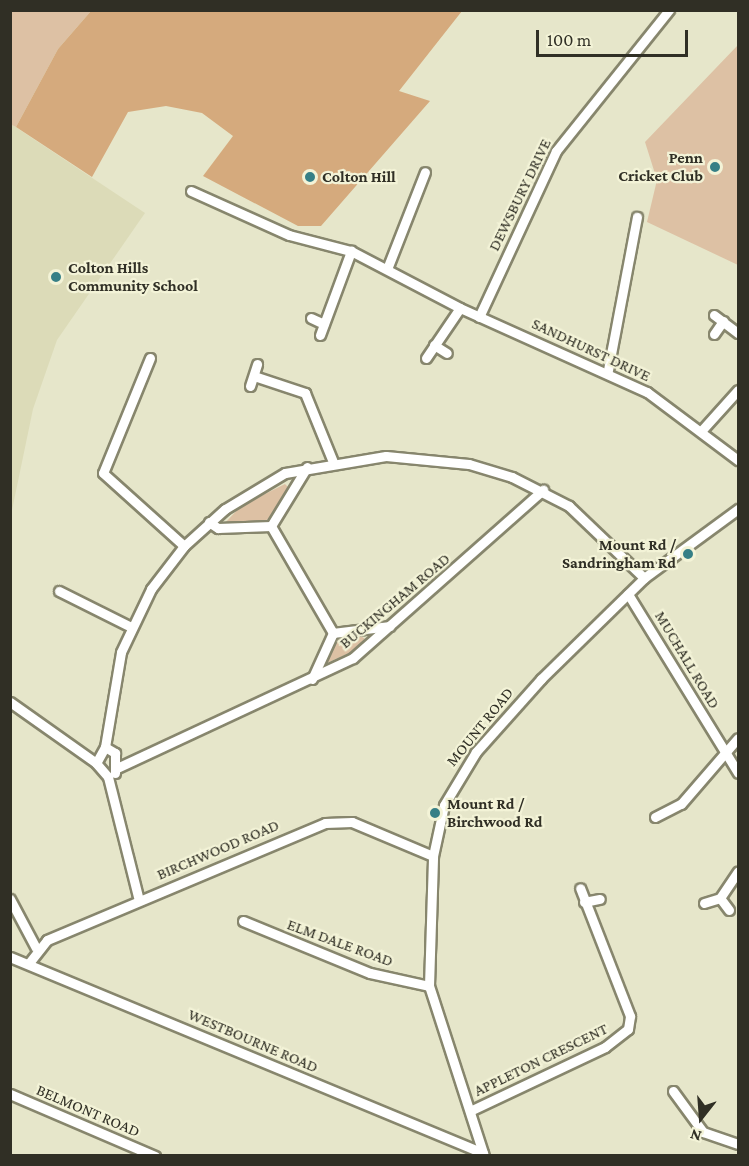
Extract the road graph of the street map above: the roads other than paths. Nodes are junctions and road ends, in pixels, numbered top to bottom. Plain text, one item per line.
1 (669, 10) edge
2 (425, 172) dead end
3 (191, 191) dead end
4 (638, 218) dead end
5 (351, 251) junction
6 (387, 269) junction
7 (460, 308) junction
8 (714, 315) dead end
9 (479, 317) junction
10 (311, 318) dead end
11 (723, 321) junction
12 (324, 324) junction
13 (738, 333) edge
14 (714, 334) dead end
15 (320, 335) dead end
16 (434, 345) junction
17 (447, 353) dead end
18 (150, 358) dead end
19 (426, 358) dead end
20 (257, 364) dead end
21 (608, 370) junction
22 (254, 376) junction
23 (250, 386) dead end
24 (738, 390) edge
25 (702, 430) junction
26 (738, 460) edge
27 (333, 462) junction
28 (307, 467) junction
29 (543, 490) junction
30 (738, 509) edge
31 (209, 522) junction
32 (271, 526) junction
33 (184, 546) junction
34 (644, 578) junction
35 (59, 591) dead end
36 (628, 594) junction
37 (390, 626) junction
38 (130, 627) junction
39 (333, 633) junction
40 (312, 679) junction
41 (10, 702) edge
42 (738, 738) edge
43 (105, 747) junction
44 (726, 752) junction
45 (96, 763) junction
46 (117, 768) junction
47 (738, 773) edge
48 (108, 777) junction
49 (656, 817) dead end
50 (433, 856) junction
51 (738, 871) edge
52 (580, 888) dead end
53 (720, 898) junction
54 (10, 899) edge
55 (600, 899) dead end
56 (139, 900) junction
57 (584, 902) junction
58 (704, 903) dead end
59 (729, 910) dead end
60 (243, 921) dead end
61 (36, 948) junction
62 (10, 957) edge
63 (29, 963) junction
64 (429, 986) junction
65 (673, 1091) dead end
66 (10, 1094) edge
67 (472, 1110) junction
68 (738, 1144) edge
69 (484, 1154) edge
70 (155, 1155) edge

1 - 9 street, DEWSBURY DRIVE
2 - 6 street
3 - 5 street, SANDHURST DRIVE
4 - 21 street
5 - 6 street, SANDHURST DRIVE
5 - 12 street
6 - 7 street, SANDHURST DRIVE
7 - 9 street, SANDHURST DRIVE
7 - 16 street
8 - 11 street
9 - 21 street, SANDHURST DRIVE
10 - 12 street
11 - 13 street
11 - 14 street
12 - 15 street
16 - 17 street
16 - 19 street
18 - 33 street
20 - 22 street
21 - 25 street, SANDHURST DRIVE
22 - 23 street
22 - 27 street
24 - 25 street
25 - 26 street, SANDHURST DRIVE
27 - 28 street
27 - 29 street
28 - 31 street
28 - 32 street
29 - 34 street
29 - 37 street, BUCKINGHAM ROAD
30 - 34 street, MOUNT ROAD
31 - 32 street
31 - 33 street
32 - 39 street
33 - 38 street
34 - 36 street, MOUNT ROAD
35 - 38 street
36 - 44 street, MUCHALL ROAD
36 - 50 street, MOUNT ROAD
37 - 39 street
37 - 40 street, BUCKINGHAM ROAD
38 - 43 street
39 - 40 street
40 - 46 street, BUCKINGHAM ROAD
41 - 45 street
42 - 44 street
43 - 45 street
43 - 46 street
44 - 47 street, MUCHALL ROAD
44 - 49 street
45 - 48 street
46 - 48 street
48 - 56 street
50 - 56 street, BIRCHWOOD ROAD
50 - 64 street, MOUNT ROAD
51 - 53 street
52 - 57 street, APPLETON CRESCENT
53 - 58 street
53 - 59 street
54 - 61 street
55 - 57 street
56 - 61 street, BIRCHWOOD ROAD
57 - 67 street, APPLETON CRESCENT
60 - 64 street, ELM DALE ROAD
61 - 63 street
62 - 63 street, WESTBOURNE ROAD
63 - 69 street, WESTBOURNE ROAD
64 - 67 street, MOUNT ROAD
65 - 68 street
66 - 70 street, BELMONT ROAD
67 - 69 street, MOUNT ROAD

